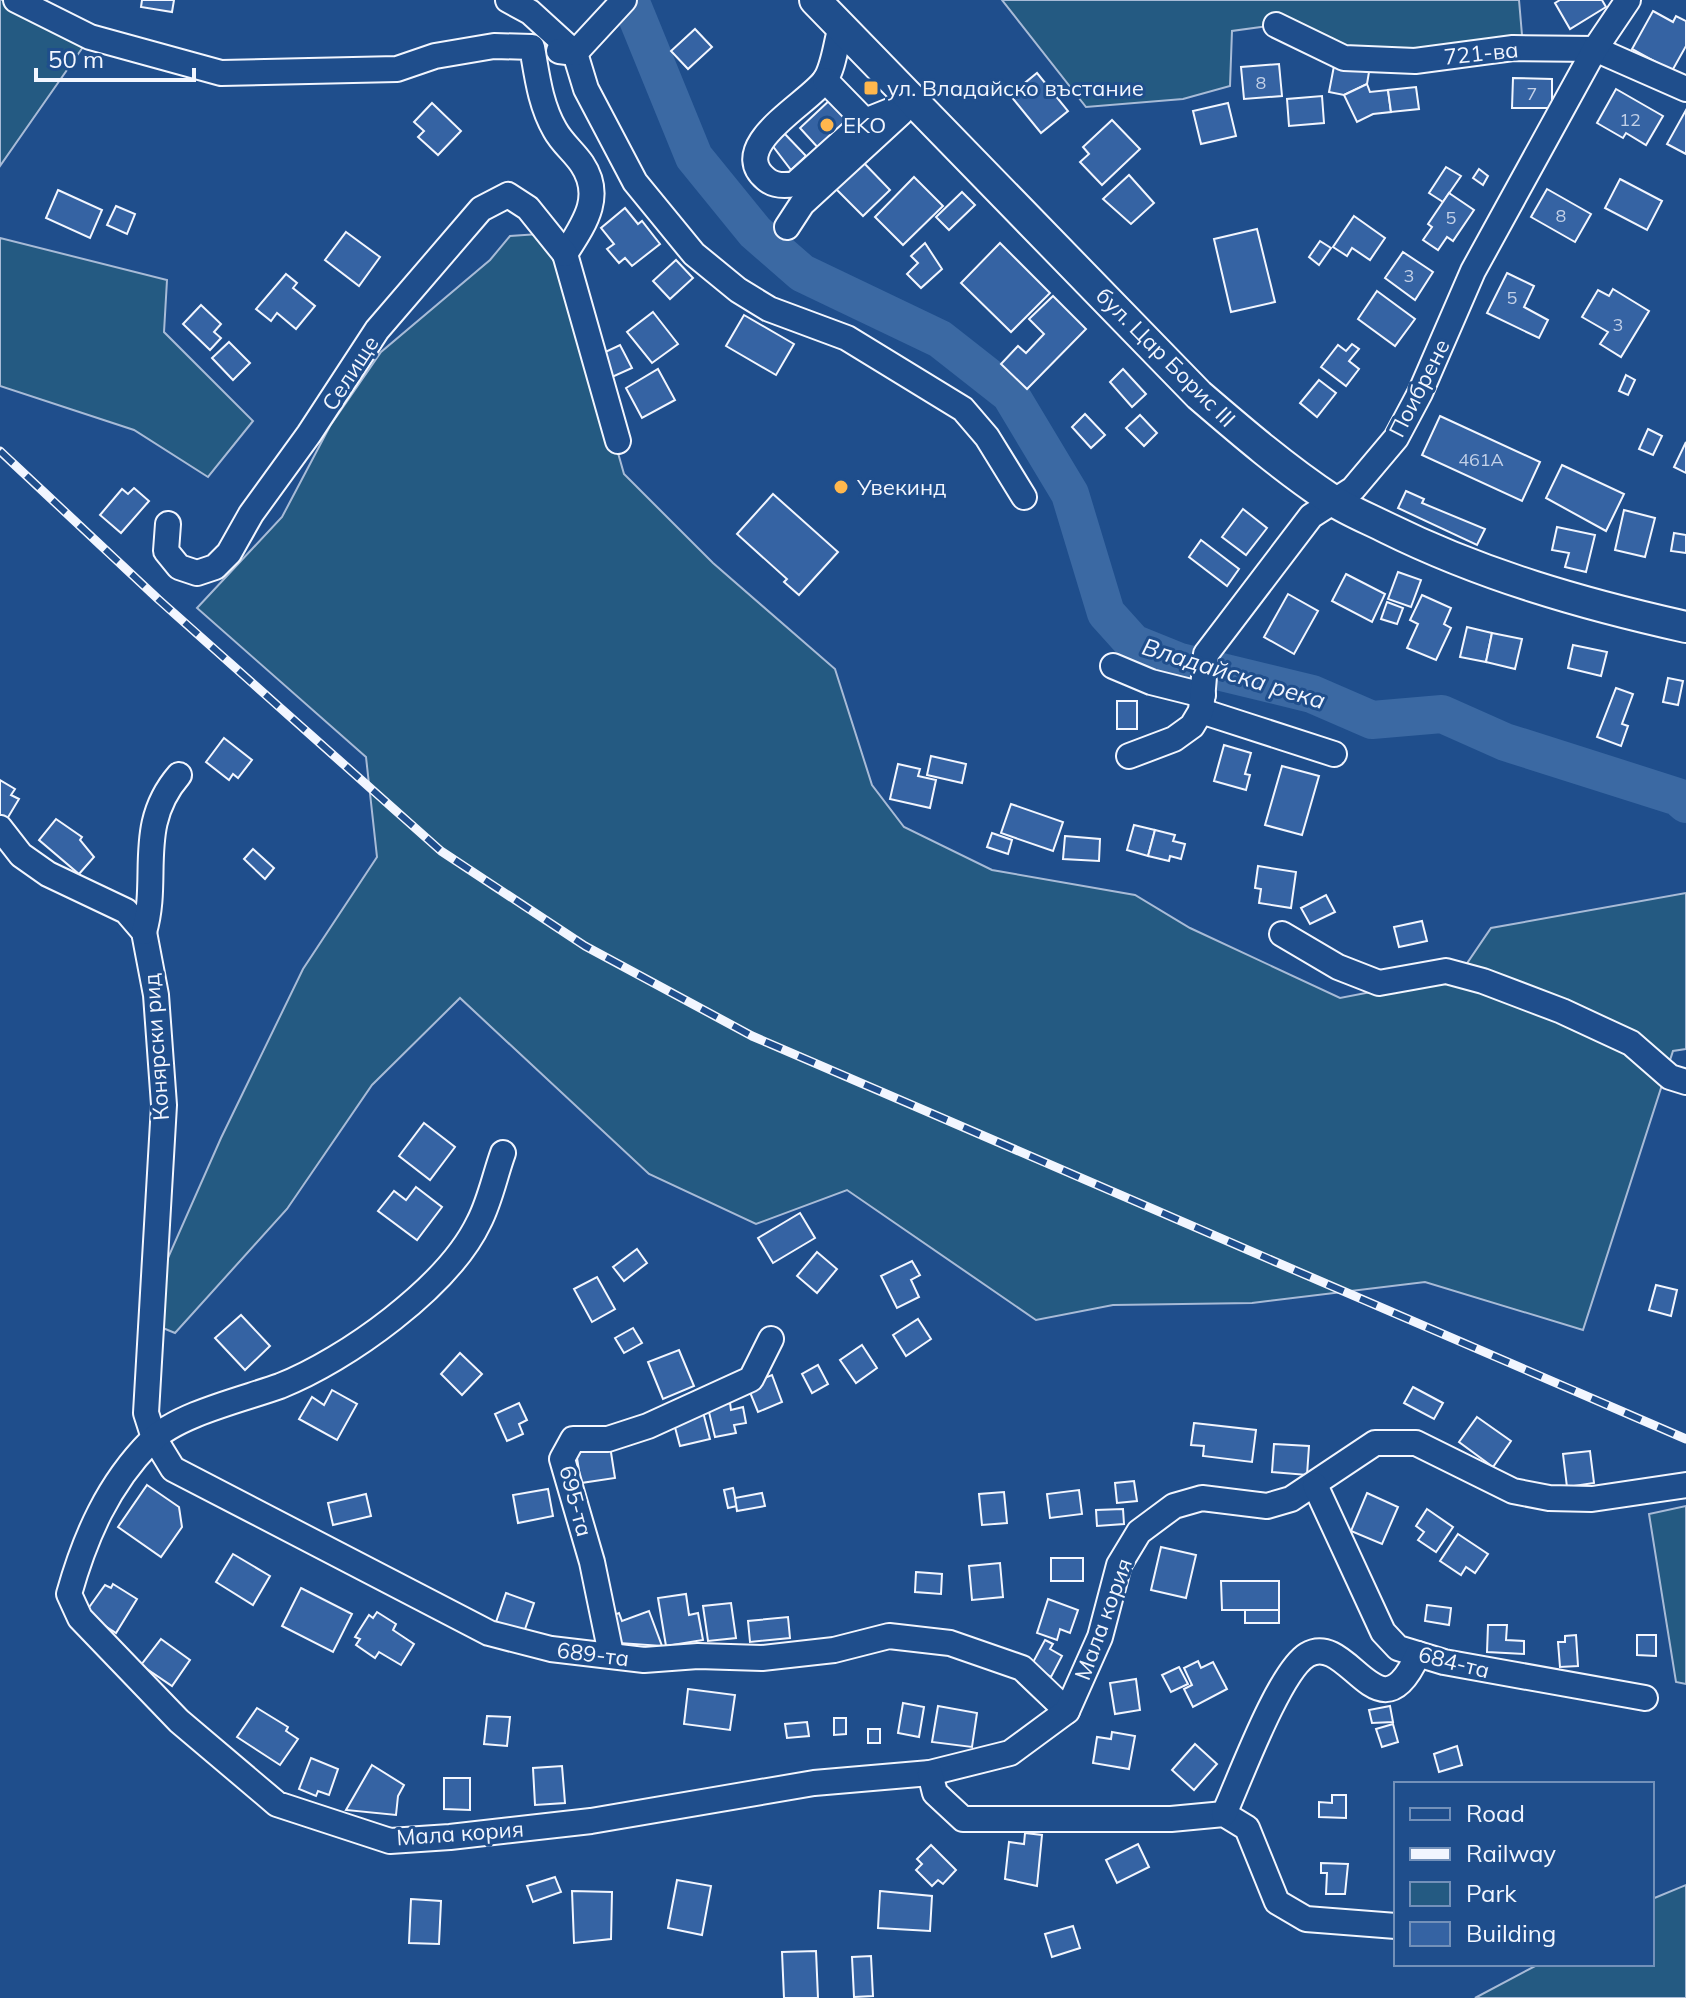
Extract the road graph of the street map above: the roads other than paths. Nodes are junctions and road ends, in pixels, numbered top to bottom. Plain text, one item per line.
1 (16, 0) edge
2 (508, 0) edge
3 (624, 0) edge
4 (815, 0) edge
5 (1628, 0) edge
6 (530, 12) junction
7 (1276, 25) dead end
8 (841, 27) junction
9 (583, 44) junction
10 (532, 47) junction
11 (1595, 49) junction
12 (825, 80) junction
13 (1686, 89) edge
14 (915, 101) junction
15 (865, 121) junction
16 (787, 227) dead end
17 (565, 254) junction
18 (618, 441) dead end
19 (1024, 497) dead end
20 (1334, 501) junction
21 (168, 524) dead end
22 (1686, 627) edge
23 (1113, 666) dead end
24 (1202, 703) junction
25 (1334, 754) dead end
26 (1129, 756) dead end
27 (179, 775) dead end
28 (0, 828) edge
29 (144, 932) junction
30 (1282, 934) dead end
31 (1686, 1082) edge
32 (503, 1153) dead end
33 (771, 1339) dead end
34 (154, 1438) junction
35 (1315, 1485) junction
36 (1686, 1485) edge
37 (611, 1654) junction
38 (1418, 1654) junction
39 (1645, 1698) dead end
40 (1067, 1711) junction
41 (930, 1773) junction
42 (1224, 1814) junction
43 (1394, 1926) edge

1 - 10 street
2 - 6 street
3 - 9 street
4 - 8 main road, бул. Цар Борис III
5 - 11 street, Поибрене
6 - 9 street
6 - 10 street
7 - 11 street, 721-ва
8 - 12 street
8 - 14 main road, бул. Цар Борис III
9 - 10 street
9 - 19 street
10 - 17 street
11 - 13 street, 721-ва
11 - 20 street, Поибрене
12 - 15 street
12 - 15 street
14 - 15 street
14 - 16 street
14 - 20 main road, бул. Цар Борис III
17 - 18 street
17 - 21 street, Селище
20 - 22 main road, бул. Цар Борис III
20 - 24 street, Поибрене
23 - 24 street
24 - 25 street
24 - 26 street
27 - 29 street
28 - 29 street
29 - 34 street, Конярски рид
30 - 31 street
32 - 34 street
33 - 37 street, 695-та
34 - 37 street, 689-та
34 - 41 street, Мала кория
35 - 36 street, Мала кория
35 - 38 street, 684-та
35 - 40 street, Мала кория
37 - 40 street, 689-та
38 - 39 street, 684-та
38 - 42 street
40 - 41 street, Мала кория
41 - 42 street
42 - 43 street

